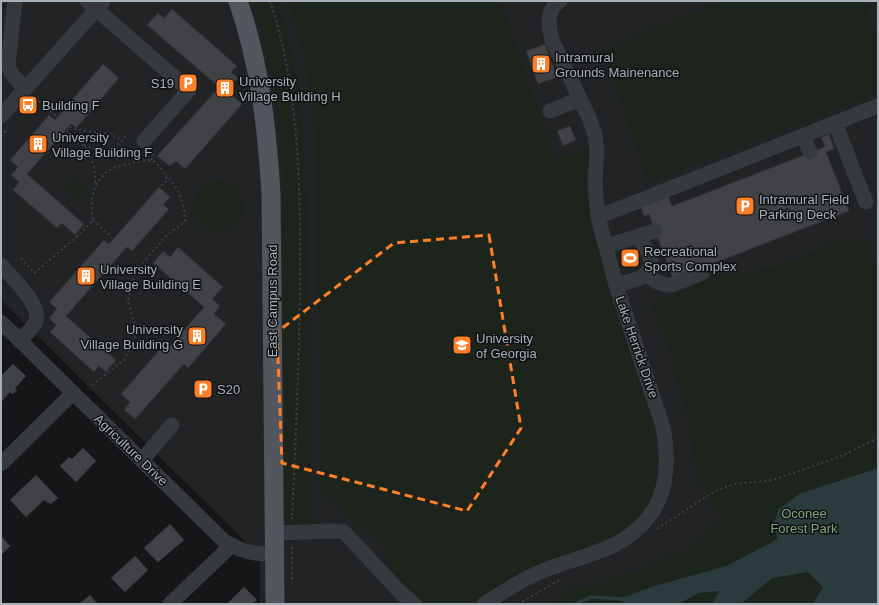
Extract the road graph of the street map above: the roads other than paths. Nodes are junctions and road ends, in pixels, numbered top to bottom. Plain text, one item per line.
1 (15, 1) edge
2 (238, 1) edge
3 (560, 1) edge
4 (96, 4) edge
5 (6, 72) edge
6 (30, 93) junction
7 (580, 99) junction
8 (878, 106) edge
9 (550, 111) dead end
10 (1, 116) edge
11 (835, 123) junction
12 (803, 136) junction
13 (144, 141) dead end
14 (810, 152) dead end
15 (866, 202) dead end
16 (598, 217) junction
17 (655, 231) dead end
18 (636, 236) junction
19 (606, 246) junction
20 (1, 265) edge
21 (646, 273) junction
22 (702, 274) dead end
23 (616, 285) junction
24 (1, 322) edge
25 (19, 340) junction
26 (73, 393) junction
27 (172, 425) dead end
28 (142, 460) junction
29 (1, 464) edge
30 (283, 533) junction
31 (232, 545) junction
32 (274, 554) junction
33 (170, 604) edge
34 (274, 604) edge
35 (414, 604) edge
36 (484, 604) edge

1 - 5 street
2 - 30 main road, East Campus Road
3 - 7 street, Lake Herrick Drive
4 - 6 street
4 - 13 street
5 - 6 street
6 - 10 street
7 - 9 street
7 - 16 street, Lake Herrick Drive
8 - 11 street
11 - 12 street
11 - 15 street
12 - 14 street
12 - 16 street
16 - 19 street, Lake Herrick Drive
17 - 18 street
18 - 19 street
18 - 21 street
19 - 23 street, Lake Herrick Drive
20 - 25 street
21 - 22 street
21 - 23 street
23 - 36 street, Lake Herrick Drive
24 - 25 street, Agriculture Drive
25 - 26 street, Agriculture Drive
26 - 28 street, Agriculture Drive
26 - 29 street
27 - 28 street
28 - 31 street, Agriculture Drive
30 - 32 main road, East Campus Road
30 - 35 street
31 - 32 street, Agriculture Drive
31 - 33 street
32 - 34 main road, East Campus Road

